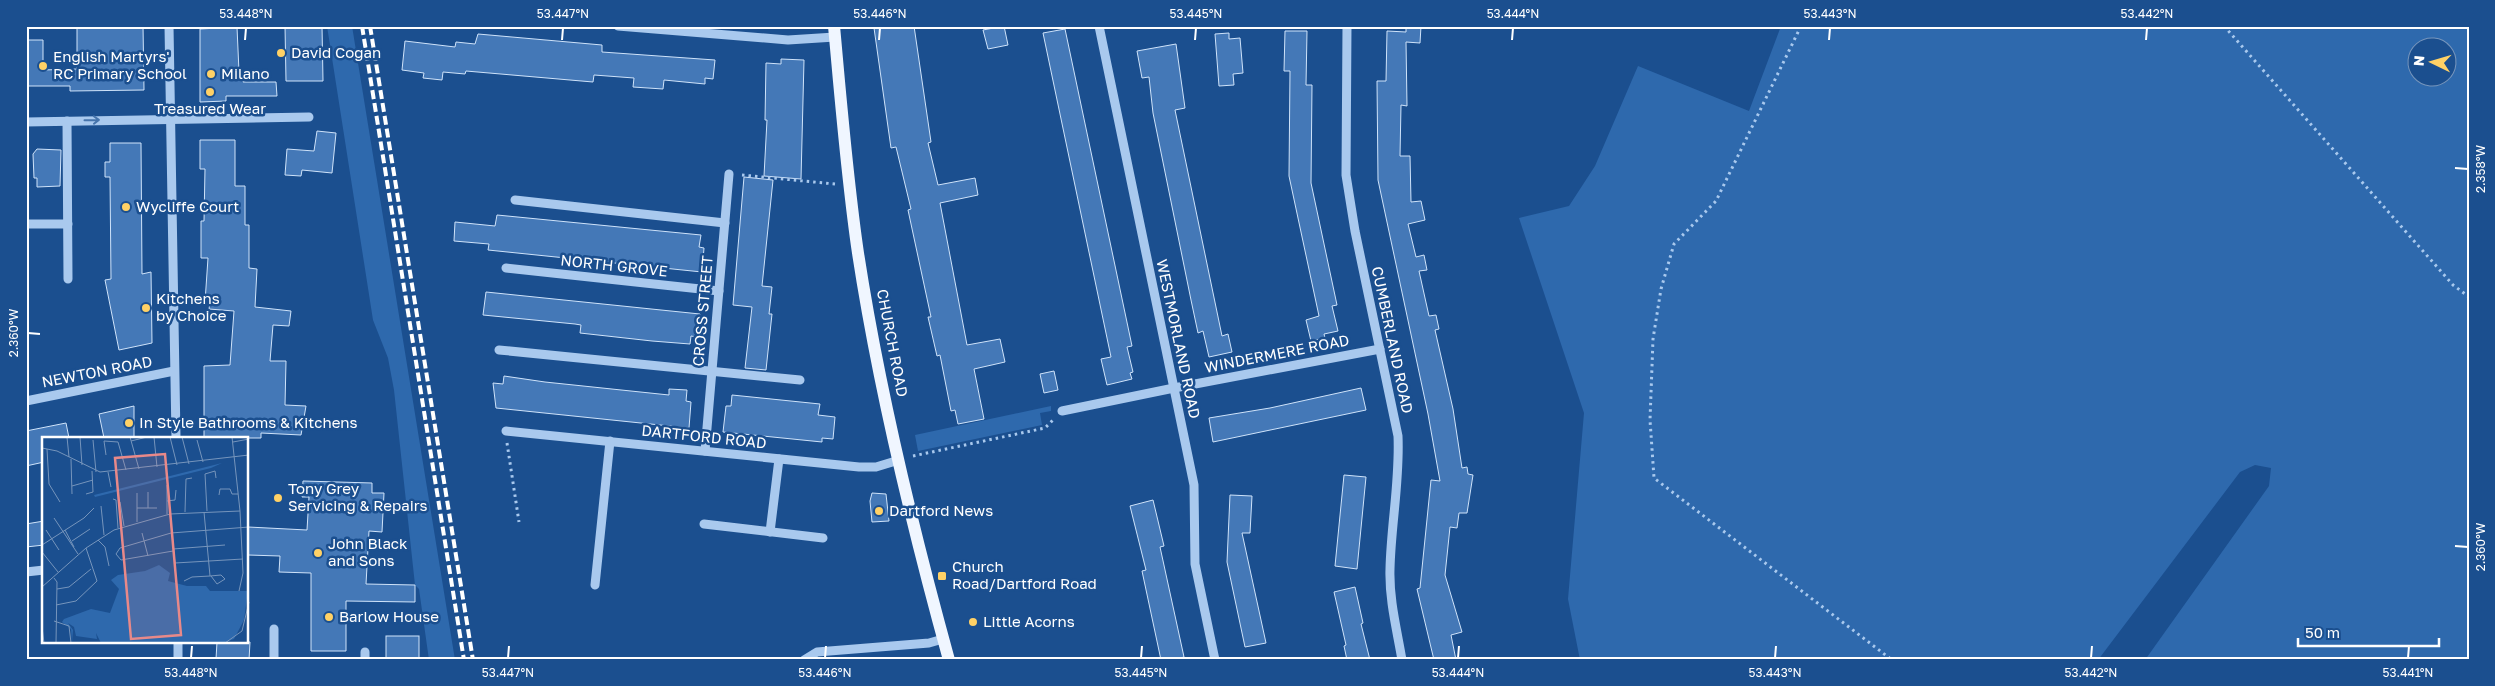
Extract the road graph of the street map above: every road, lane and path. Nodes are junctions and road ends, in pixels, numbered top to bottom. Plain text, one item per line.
1 (169, 26) edge
2 (618, 26) edge
3 (1099, 26) edge
4 (1347, 26) edge
5 (1801, 26) edge
6 (2224, 26) edge
7 (646, 27) edge
8 (710, 30) edge
9 (834, 32) edge
10 (170, 118) junction
11 (309, 118) dead end
12 (67, 121) junction
13 (26, 122) edge
14 (729, 174) joint
15 (850, 185) junction
16 (515, 200) dead end
17 (725, 223) junction
18 (26, 224) edge
19 (68, 224) junction
20 (506, 268) dead end
21 (68, 278) dead end
22 (719, 291) junction
23 (2469, 297) edge
24 (1380, 349) junction
25 (499, 350) dead end
26 (174, 371) junction
27 (712, 371) junction
28 (800, 380) dead end
29 (1174, 388) junction
30 (26, 401) edge
31 (1062, 412) joint
32 (506, 431) joint
33 (176, 437) edge
34 (610, 441) junction
35 (705, 451) junction
36 (779, 459) junction
37 (899, 460) junction
38 (519, 522) dead end
39 (704, 524) dead end
40 (770, 532) junction
41 (823, 538) dead end
42 (42, 570) edge
43 (26, 572) edge
44 (595, 585) dead end
45 (274, 629) dead end
46 (943, 639) junction
47 (178, 644) edge
48 (178, 660) edge
49 (274, 660) edge
50 (804, 660) edge
51 (948, 660) edge
52 (1215, 660) edge
53 (1402, 660) edge
54 (1892, 660) edge

1 - 10 street
2 - 7 street
3 - 29 street, WESTMORLAND ROAD
4 - 24 street, CUMBERLAND ROAD
5 - 54 path
6 - 23 path
7 - 8 street
8 - 9 street
9 - 15 main road, CHURCH ROAD
10 - 11 street
12 -> 10 street
10 - 26 street
12 - 13 street
12 - 19 street
14 - 15 path
14 - 17 street, CROSS STREET
15 - 37 main road, CHURCH ROAD
16 - 17 street
17 - 22 street, CROSS STREET
18 - 19 street
19 - 21 street
20 - 22 street, NORTH GROVE
22 - 27 street, CROSS STREET
24 - 29 street, WINDERMERE ROAD
24 - 53 street, CUMBERLAND ROAD
25 - 27 street
26 - 30 street, NEWTON ROAD
26 - 33 street
27 - 28 street
27 - 35 street, CROSS STREET
29 - 31 street, WINDERMERE ROAD
29 - 52 street, WESTMORLAND ROAD
31 - 37 path
32 - 34 street, DARTFORD ROAD
32 - 38 path
34 - 35 street, DARTFORD ROAD
34 - 44 street
35 - 36 street, DARTFORD ROAD
36 - 37 street, DARTFORD ROAD
36 - 40 street
37 - 46 main road, CHURCH ROAD
39 - 40 street
40 - 41 street
42 - 43 street
45 - 49 street
46 - 50 street
46 - 51 main road, CHURCH ROAD
47 - 48 street

